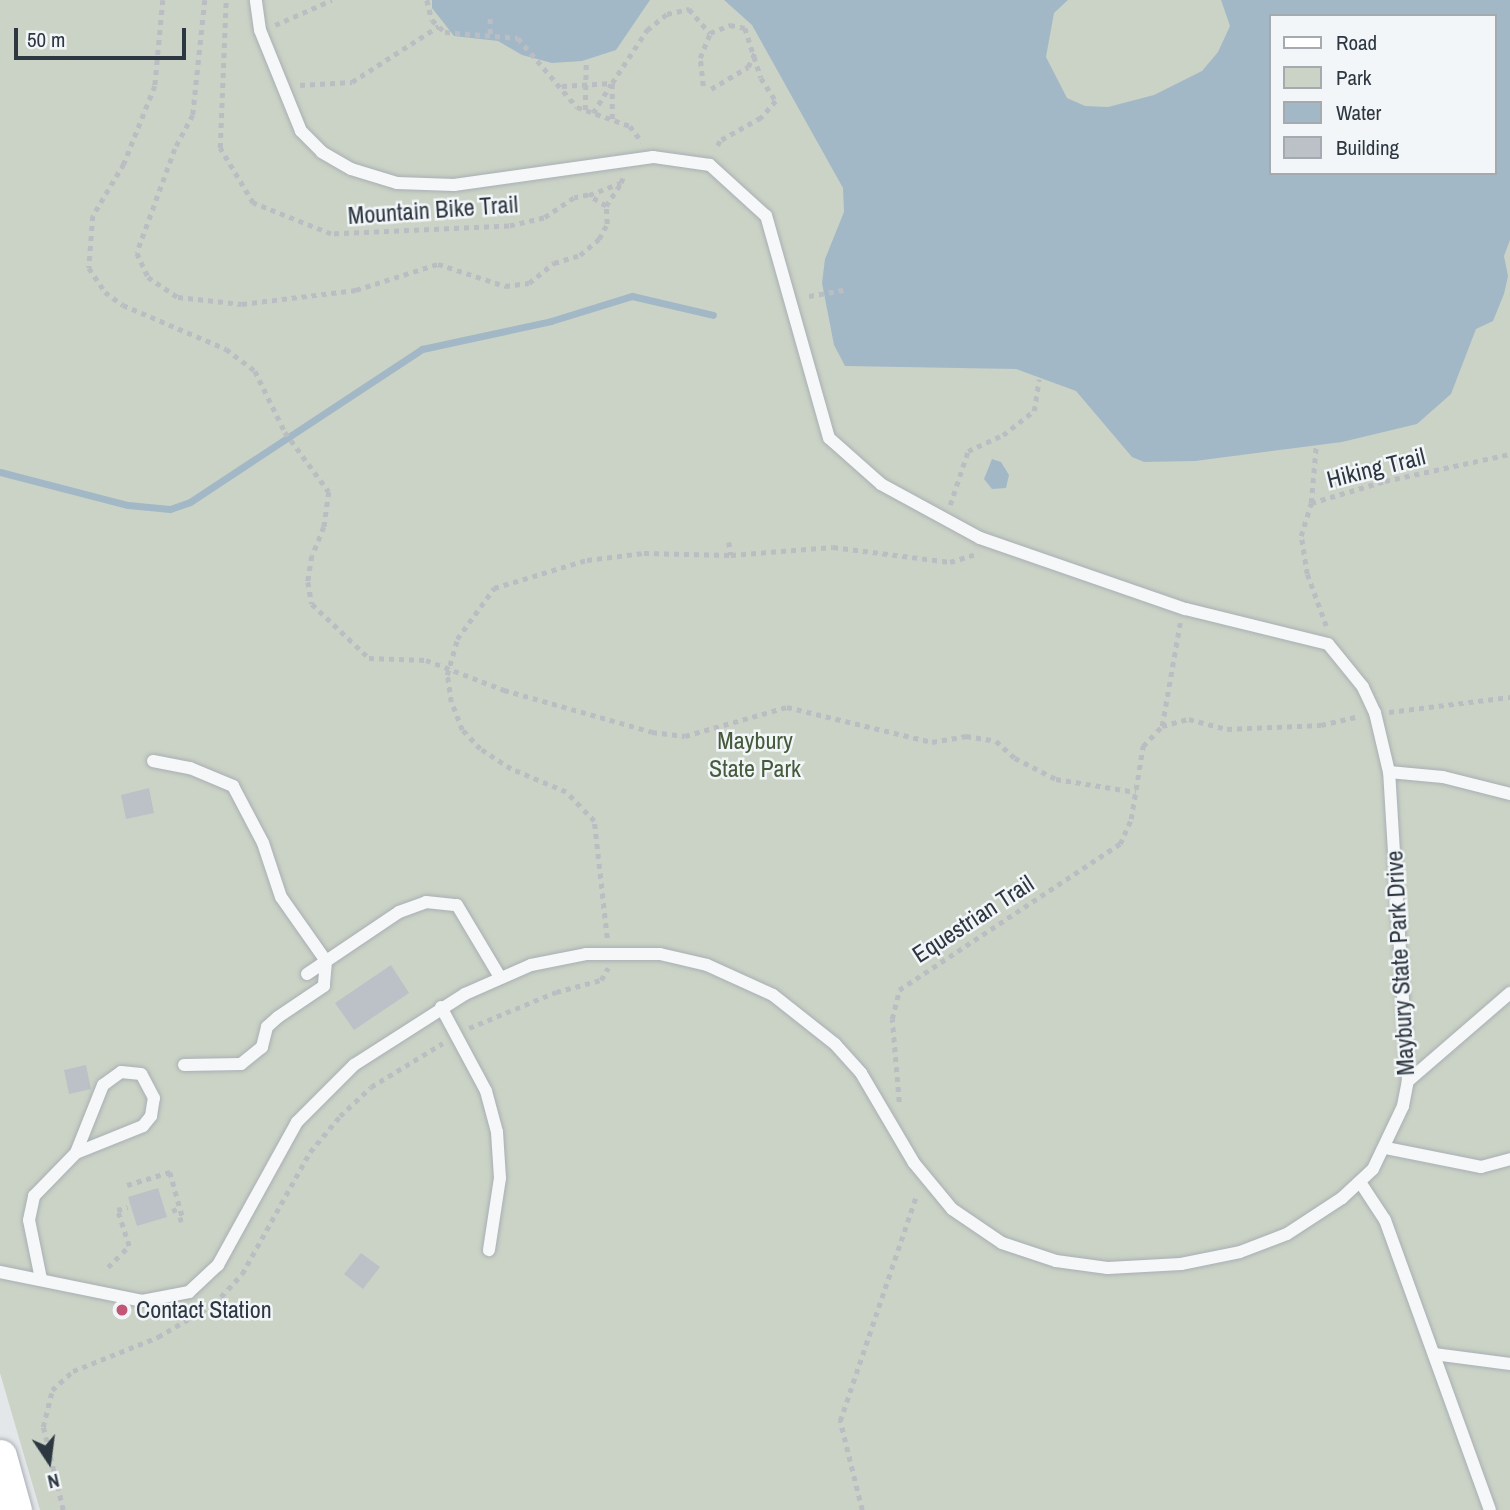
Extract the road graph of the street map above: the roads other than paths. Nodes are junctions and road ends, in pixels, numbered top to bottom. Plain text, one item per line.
1 (256, 0) edge
2 (153, 761) dead end
3 (1390, 772) junction
4 (1510, 794) edge
5 (326, 961) junction
6 (307, 974) dead end
7 (500, 977) junction
8 (1510, 993) edge
9 (441, 1007) junction
10 (184, 1065) dead end
11 (1408, 1081) junction
12 (1386, 1148) junction
13 (76, 1153) junction
14 (1510, 1159) edge
15 (1360, 1182) junction
16 (489, 1250) dead end
17 (0, 1272) edge
18 (41, 1279) junction
19 (1434, 1354) junction
20 (1510, 1364) edge
21 (0, 1456) edge
22 (15, 1510) edge
23 (1490, 1510) edge

1 - 3 lane, Maybury State Park Drive
2 - 5 lane
3 - 4 lane
3 - 11 lane, Maybury State Park Drive
5 - 6 lane
5 - 7 lane
5 - 10 lane
7 - 9 lane, Maybury State Park Drive
7 - 15 lane, Maybury State Park Drive
8 - 11 lane
9 - 16 lane
9 - 18 lane, Maybury State Park Drive
11 - 12 lane, Maybury State Park Drive
12 - 14 lane
12 - 15 lane, Maybury State Park Drive
13 - 13 lane
13 - 18 lane
15 - 19 lane
17 - 18 lane, Maybury State Park Drive
19 - 20 lane
19 - 23 lane
21 - 22 main road

